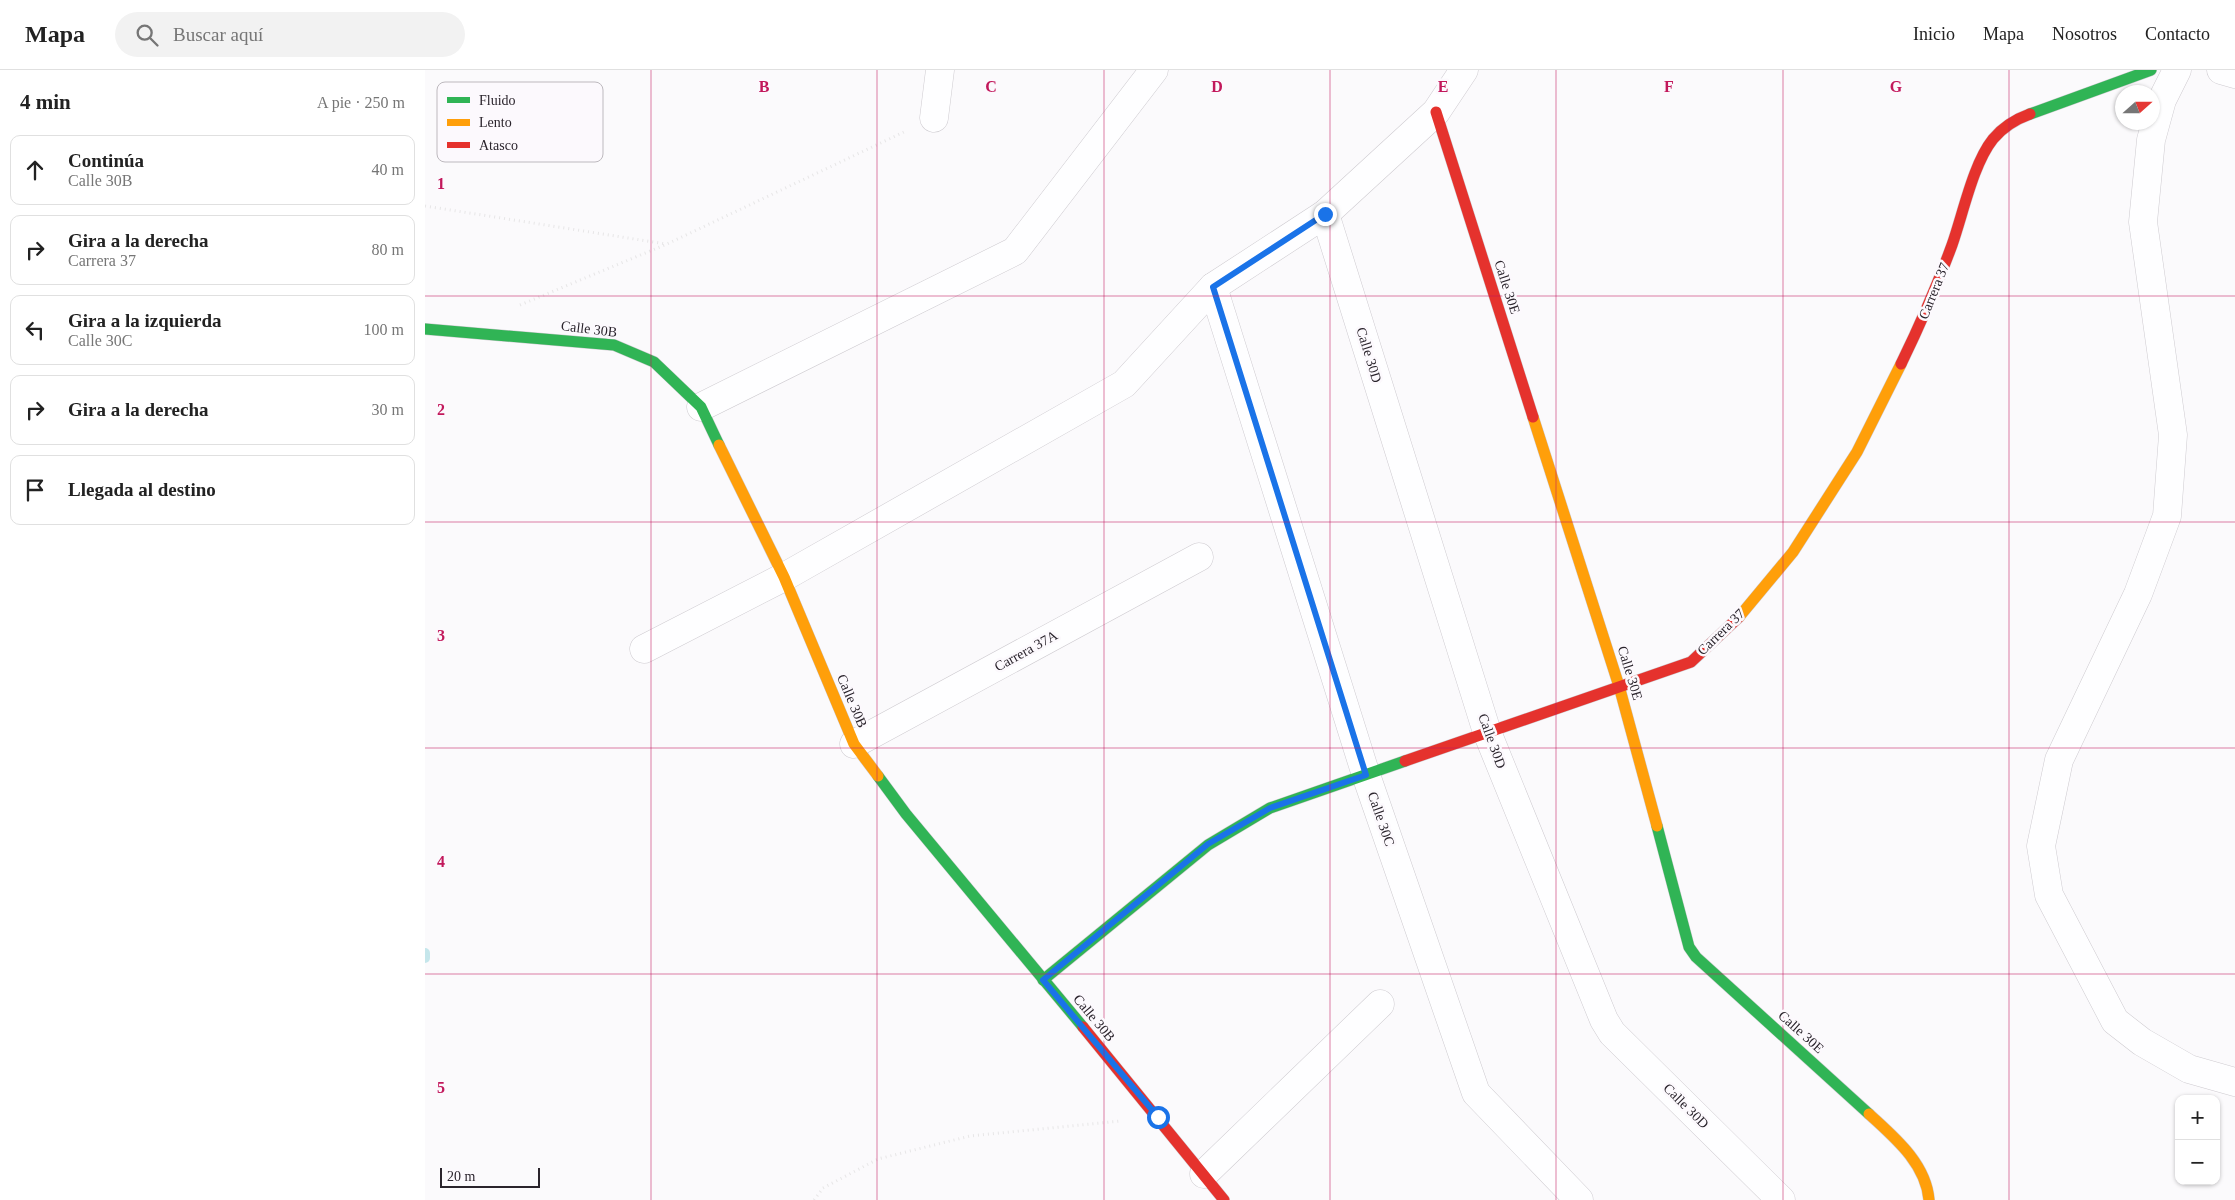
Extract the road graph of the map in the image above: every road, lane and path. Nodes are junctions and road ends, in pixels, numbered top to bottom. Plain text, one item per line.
1 (940, 70) edge
2 (1154, 70) edge
3 (1464, 70) edge
4 (2151, 70) edge
5 (2177, 70) edge
6 (2221, 70) edge
7 (2235, 74) edge
8 (1436, 112) junction
9 (934, 118) joint
10 (425, 206) edge
11 (1325, 214) junction
12 (667, 244) junction
13 (1213, 287) junction
14 (516, 306) dead end
15 (425, 329) edge
16 (701, 407) junction
17 (1199, 557) dead end
18 (783, 577) junction
19 (644, 648) dead end
20 (1619, 686) junction
21 (1487, 732) junction
22 (854, 744) junction
23 (1366, 775) junction
24 (1043, 980) junction
25 (1380, 1004) dead end
26 (2235, 1082) edge
27 (1158, 1117) junction
28 (1203, 1174) junction
29 (814, 1200) edge
30 (1224, 1200) edge
31 (1579, 1200) edge
32 (1781, 1200) edge
33 (1929, 1200) edge

1 - 9 street
2 - 16 street
3 - 8 street
4 - 20 street, Carrera 37
5 - 26 street
6 - 7 street
8 - 11 street
8 - 20 street, Calle 30E
9 - 12 path
10 - 12 path
11 - 13 street
11 - 21 street, Calle 30D
12 - 14 path
13 - 18 street
13 - 23 street, Calle 30C
15 - 16 street, Calle 30B
16 - 18 street, Calle 30B
17 - 22 street, Carrera 37A
18 - 19 street
18 - 22 street, Calle 30B
20 - 21 street, Carrera 37
20 - 33 street, Calle 30E
21 - 23 street, Carrera 37
21 - 32 street, Calle 30D
22 - 24 street, Calle 30B
23 - 24 street, Carrera 37
23 - 31 street, Calle 30C
24 - 27 street, Calle 30B
25 - 28 street
27 - 28 street, Calle 30B
27 - 29 path
28 - 30 street, Calle 30B

